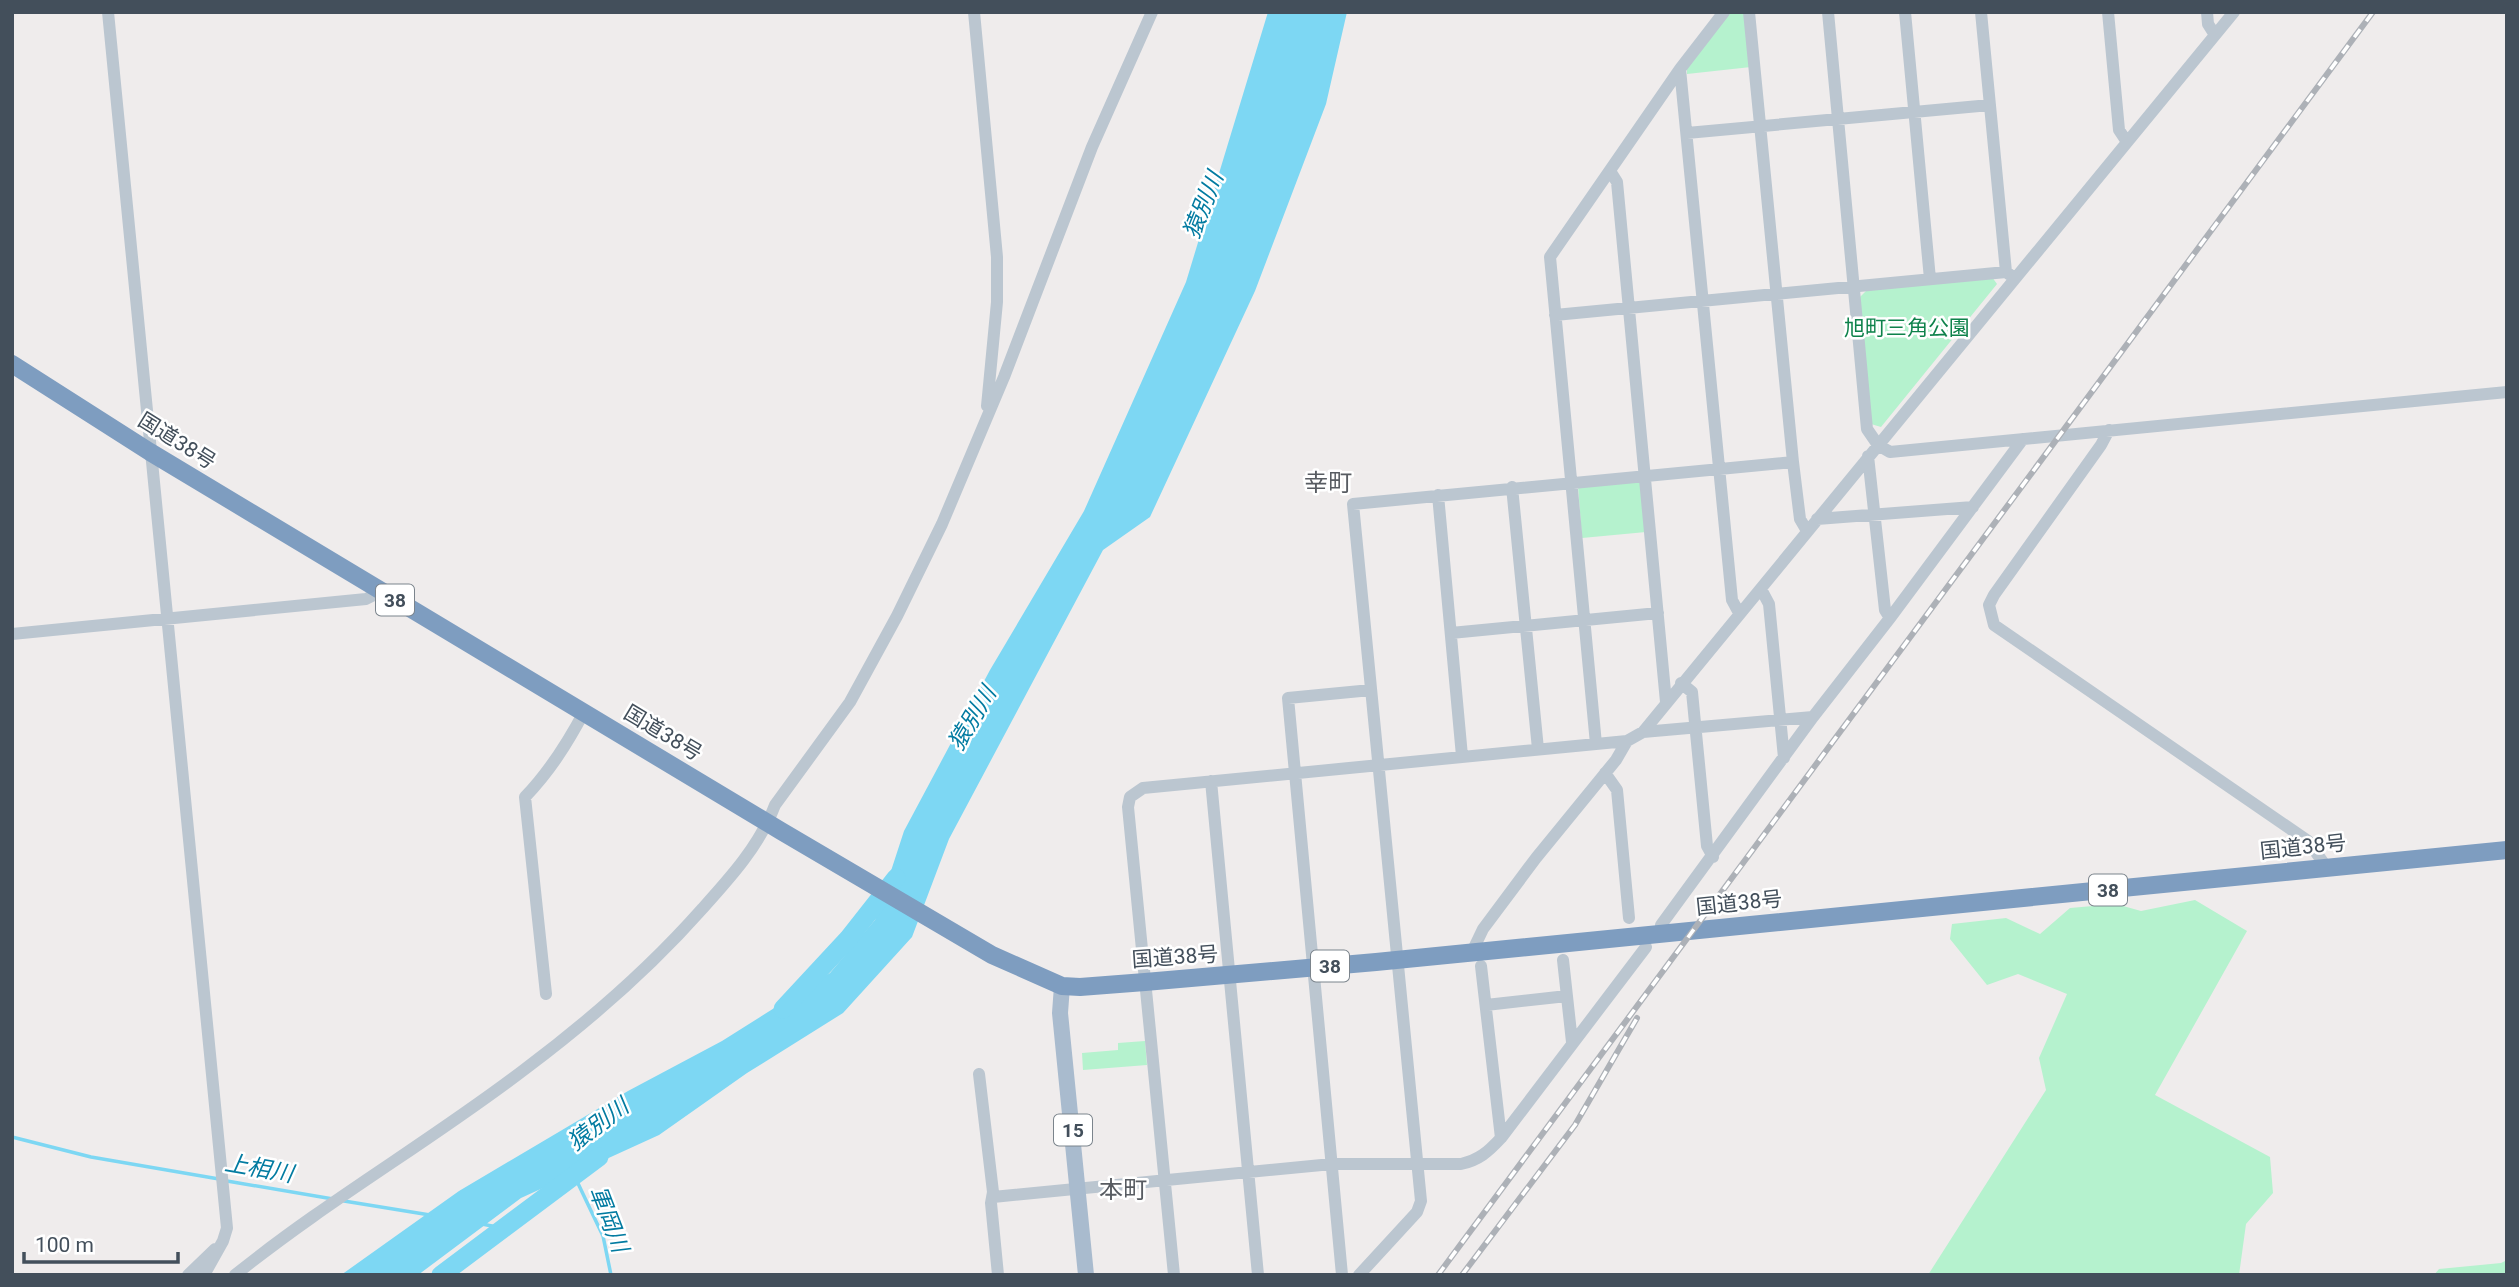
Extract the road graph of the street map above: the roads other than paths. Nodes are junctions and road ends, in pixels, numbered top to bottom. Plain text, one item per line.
1 (108, 12) edge
2 (974, 12) edge
3 (1152, 12) edge
4 (1724, 12) edge
5 (1749, 12) edge
6 (1828, 12) edge
7 (1905, 12) edge
8 (1981, 12) edge
9 (2108, 12) edge
10 (2207, 12) edge
11 (2234, 12) edge
12 (2215, 35) junction
13 (1680, 69) junction
14 (1990, 104) junction
15 (1914, 111) junction
16 (1838, 118) junction
17 (1760, 126) junction
18 (1686, 133) junction
19 (2127, 142) junction
20 (1610, 171) junction
21 (2011, 275) junction
22 (1930, 279) junction
23 (1853, 286) junction
24 (1778, 293) junction
25 (1703, 300) junction
26 (1628, 307) junction
27 (1555, 315) junction
28 (12, 364) edge
29 (2507, 392) edge
30 (986, 417) junction
31 (2109, 430) junction
32 (2023, 439) junction
33 (1878, 445) junction
34 (150, 452) junction
35 (1868, 456) junction
36 (1793, 462) junction
37 (1718, 468) junction
38 (1645, 475) junction
39 (1571, 482) junction
40 (1512, 487) junction
41 (1438, 495) junction
42 (1973, 507) junction
43 (1875, 515) junction
44 (1817, 519) junction
45 (1807, 531) junction
46 (1760, 589) junction
47 (382, 592) junction
48 (1658, 613) junction
49 (1739, 613) junction
50 (1890, 618) junction
51 (167, 619) junction
52 (1584, 620) junction
53 (1526, 626) junction
54 (1451, 633) junction
55 (12, 634) edge
56 (1681, 683) junction
57 (1371, 690) junction
58 (1666, 702) junction
59 (584, 712) junction
60 (1813, 718) junction
61 (1780, 720) junction
62 (1696, 728) junction
63 (1643, 732) junction
64 (1627, 741) junction
65 (1596, 744) junction
66 (1538, 749) junction
67 (1462, 756) junction
68 (1784, 758) junction
69 (1378, 765) junction
70 (1295, 772) junction
71 (1605, 773) junction
72 (1211, 781) junction
73 (775, 827) junction
74 (2507, 850) edge
75 (1713, 857) junction
76 (2327, 868) junction
77 (1629, 918) dead end
78 (1668, 929) junction
79 (1646, 947) dead end
80 (1476, 959) junction
81 (1397, 960) junction
82 (1563, 960) dead end
83 (1314, 968) junction
84 (1229, 976) junction
85 (1145, 982) junction
86 (1062, 986) junction
87 (546, 994) dead end
88 (1567, 996) junction
89 (1486, 1005) junction
90 (1572, 1042) junction
91 (979, 1074) dead end
92 (1501, 1138) junction
93 (1332, 1164) junction
94 (1417, 1165) junction
95 (1248, 1171) junction
96 (1164, 1180) junction
97 (1078, 1188) junction
98 (993, 1196) junction
99 (223, 1241) junction
100 (188, 1275) edge
101 (204, 1275) edge
102 (235, 1275) edge
103 (998, 1275) edge
104 (1086, 1275) edge
105 (1174, 1275) edge
106 (1258, 1275) edge
107 (1342, 1275) edge
108 (1359, 1275) edge

1 - 34 street
2 - 30 street
3 - 30 street
4 - 13 street
5 - 17 street
6 - 16 street
7 - 15 street
8 - 14 street
9 - 19 street
10 - 12 street
11 - 12 street
12 - 19 street
13 - 18 street
13 - 20 street
14 - 15 street
14 - 21 street
15 - 16 street
15 - 22 street
16 - 17 street
16 - 23 street
17 - 18 street
17 - 24 street
18 - 25 street
19 - 21 street
20 - 26 street
20 - 27 street
21 - 22 street
21 - 33 street
22 - 23 street
23 - 24 street
23 - 33 street
24 - 25 street
24 - 36 street
25 - 26 street
25 - 37 street
26 - 27 street
26 - 38 street
27 - 39 street
28 - 34 highway, 国道38号 / 38
29 - 31 street
30 - 73 street
31 - 32 street
31 - 76 street
32 - 33 street
32 - 42 street
33 - 35 street
34 - 47 highway, 国道38号 / 38
34 - 51 street
35 - 43 street
35 - 44 street
36 - 37 street
36 - 45 street
37 - 38 street
37 - 49 street
38 - 39 street
38 - 48 street
39 - 40 street
39 - 52 street
40 - 41 street
40 - 53 street
41 - 54 street
41 - 57 street
42 - 43 street
42 - 50 street
43 - 44 street
43 - 50 street
44 - 45 street
45 - 46 street
46 - 49 street
46 - 61 street
47 - 51 street
47 - 59 highway, 国道38号 / 38
48 - 52 street
48 - 58 street
49 - 56 street
50 - 60 street
51 - 55 street
51 - 99 street
52 - 53 street
52 - 65 street
53 - 54 street
53 - 66 street
54 - 67 street
56 - 58 street
56 - 62 street
57 - 69 street
57 - 70 street
58 - 63 street
59 - 73 highway, 国道38号 / 38
59 - 87 street
60 - 61 street
60 - 68 street
61 - 62 street
61 - 68 street
62 - 63 street
62 - 75 street
63 - 64 street
64 - 65 street
64 - 71 street
65 - 66 street
66 - 67 street
67 - 69 street
68 - 75 street
69 - 70 street
69 - 81 street
70 - 72 street
70 - 83 street
71 - 77 street
71 - 80 street
72 - 84 street
72 - 85 street
73 - 86 highway, 国道38号 / 38
73 - 102 street
74 - 76 highway, 国道38号 / 38
75 - 78 street
76 - 78 highway, 国道38号 / 38
78 - 80 highway, 国道38号 / 38
79 - 90 street
80 - 81 highway, 国道38号 / 38
80 - 89 street
81 - 83 highway, 国道38号 / 38
81 - 94 street
82 - 88 street
83 - 84 highway, 国道38号 / 38
83 - 93 street
84 - 85 highway, 国道38号 / 38
84 - 95 street
85 - 86 highway, 国道38号 / 38
85 - 96 street
86 - 97 main road, 15
88 - 89 street
88 - 90 street
89 - 92 street
90 - 92 street
91 - 98 street
92 - 94 street
93 - 94 street
93 - 95 street
93 - 107 street
94 - 108 street
95 - 96 street
95 - 106 street
96 - 97 street
96 - 105 street
97 - 98 street
97 - 104 main road, 15
98 - 103 street
99 - 100 street
99 - 101 street

